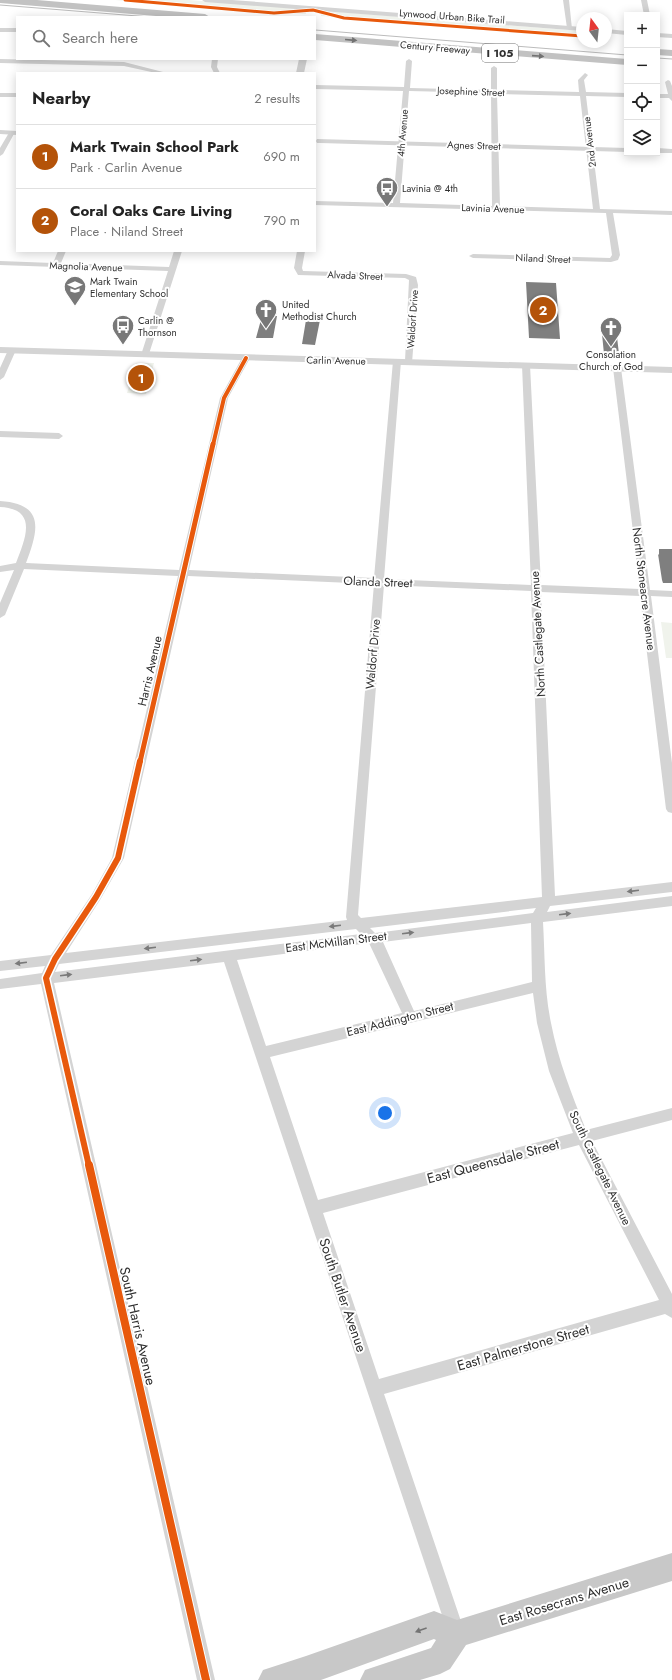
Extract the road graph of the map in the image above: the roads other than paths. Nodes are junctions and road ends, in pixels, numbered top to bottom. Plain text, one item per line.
1 (0, 0) edge
2 (205, 0) edge
3 (317, 0) edge
4 (566, 0) edge
5 (644, 0) edge
6 (236, 1) edge
7 (315, 8) junction
8 (646, 12) edge
9 (193, 16) edge
10 (313, 16) edge
11 (338, 28) dead end
12 (570, 28) junction
13 (576, 28) edge
14 (0, 30) edge
15 (16, 30) edge
16 (366, 30) dead end
17 (380, 32) dead end
18 (612, 32) edge
19 (624, 33) edge
20 (660, 35) edge
21 (672, 36) edge
22 (316, 37) edge
23 (576, 47) edge
24 (660, 52) edge
25 (672, 53) edge
26 (215, 60) edge
27 (303, 60) edge
28 (0, 61) edge
29 (109, 61) edge
30 (409, 61) dead end
31 (624, 62) edge
32 (494, 68) dead end
33 (104, 72) edge
34 (160, 72) edge
35 (216, 72) edge
36 (300, 72) edge
37 (585, 75) dead end
38 (668, 82) dead end
39 (316, 87) edge
40 (406, 89) junction
41 (494, 92) junction
42 (583, 94) junction
43 (0, 95) edge
44 (16, 95) edge
45 (624, 95) edge
46 (660, 96) edge
47 (672, 97) edge
48 (0, 132) edge
49 (14, 132) edge
50 (317, 141) edge
51 (401, 143) junction
52 (495, 146) junction
53 (590, 149) junction
54 (624, 150) edge
55 (660, 151) edge
56 (671, 151) edge
57 (0, 154) edge
58 (316, 203) edge
59 (396, 205) junction
60 (496, 208) junction
61 (597, 211) junction
62 (609, 211) junction
63 (672, 213) edge
64 (62, 252) edge
65 (178, 252) edge
66 (301, 252) edge
67 (473, 256) dead end
68 (0, 263) edge
69 (56, 265) junction
70 (172, 269) junction
71 (412, 278) joint
72 (0, 350) edge
73 (12, 350) junction
74 (145, 355) junction
75 (246, 358) junction
76 (397, 361) junction
77 (409, 362) junction
78 (526, 365) junction
79 (617, 368) junction
80 (672, 370) edge
81 (0, 377) edge
82 (0, 434) edge
83 (59, 436) dead end
84 (0, 504) edge
85 (20, 566) junction
86 (0, 569) edge
87 (184, 574) junction
88 (379, 582) junction
89 (536, 589) junction
90 (645, 593) junction
91 (672, 594) edge
92 (0, 615) edge
93 (672, 809) edge
94 (672, 887) edge
95 (672, 901) edge
96 (545, 902) junction
97 (537, 918) junction
98 (357, 923) junction
99 (372, 938) junction
100 (229, 956) junction
101 (55, 959) junction
102 (0, 966) edge
103 (46, 978) junction
104 (0, 984) edge
105 (539, 986) junction
106 (410, 1017) junction
107 (261, 1052) junction
108 (672, 1114) edge
109 (582, 1137) junction
110 (314, 1208) junction
111 (671, 1307) edge
112 (374, 1389) junction
113 (672, 1567) edge
114 (457, 1634) junction
115 (206, 1680) edge
116 (272, 1680) edge
117 (375, 1680) edge

1 - 9 highway
2 - 6 street
3 - 7 street
4 - 12 street
5 - 8 street
6 - 7 street
7 - 10 street
7 - 12 street
11 - 16 highway
12 - 13 street
14 - 15 street
17 - 23 highway, Century Freeway / I 105
18 - 19 street
20 - 21 street
22 -> 31 highway, Century Freeway / I 105
24 - 25 highway
26 - 35 street
27 - 36 street
28 - 29 street
29 - 33 street
29 - 34 street
30 - 40 street, 4th Avenue
32 - 41 street
37 - 42 street, 2nd Avenue
38 - 47 street
39 - 40 street, Josephine Street
40 - 41 street, Josephine Street
40 - 51 street, 4th Avenue
41 - 42 street, Josephine Street
41 - 52 street
42 - 45 street, Josephine Street
42 - 53 street, 2nd Avenue
43 - 44 street
46 - 47 street
48 - 49 street
49 - 57 street
50 - 51 street, Agnes Street
51 - 52 street, Agnes Street
51 - 59 street, 4th Avenue
52 - 53 street, Agnes Street
52 - 60 street
53 - 54 street, Agnes Street
53 - 61 street, 2nd Avenue
55 - 56 street
58 - 59 street, Lavinia Avenue
59 - 60 street, Lavinia Avenue
60 - 61 street, Lavinia Avenue
61 - 62 street, Lavinia Avenue
62 - 63 street, Lavinia Avenue
62 - 67 street, Niland Street
64 - 69 street
65 - 70 street
66 - 71 street, Alvada Street
68 - 69 street, Magnolia Avenue
69 - 70 street, Magnolia Avenue
70 - 74 street
71 - 77 street, Waldorf Drive
72 - 73 street, Carlin Avenue
73 - 74 street, Carlin Avenue
73 - 81 street
74 - 75 street, Carlin Avenue
75 - 76 street, Carlin Avenue
75 - 87 street, Harris Avenue
76 - 77 street, Carlin Avenue
76 - 88 street, Waldorf Drive
77 - 78 street, Carlin Avenue
78 - 79 street, Carlin Avenue
78 - 89 street, North Castlegate Avenue
79 - 80 street, Carlin Avenue
79 - 90 street, North Stoneacre Avenue
82 - 83 street
84 - 85 street
85 - 86 street, Olanda Street
85 - 87 street, Olanda Street
85 - 92 street
87 - 88 street, Olanda Street
87 - 101 street, Harris Avenue
88 - 89 street, Olanda Street
88 - 98 street, Waldorf Drive
89 - 90 street, Olanda Street
89 - 96 street, North Castlegate Avenue
90 - 91 street, Olanda Street
90 - 93 street, North Stoneacre Avenue
94 -> 96 street, East McMillan Street
97 -> 95 street, East McMillan Street
96 - 97 street, South Castlegate Avenue
96 - 98 street, East McMillan Street
99 -> 97 street, East McMillan Street
97 - 105 street, South Castlegate Avenue
98 - 99 street
98 -> 101 street, East McMillan Street
99 - 100 street, East McMillan Street
99 - 106 street
103 -> 100 street, East McMillan Street
100 - 107 street, South Butler Avenue
101 -> 102 street, East McMillan Street
101 - 103 street, Harris Avenue
103 - 104 street, East McMillan Street
103 - 115 street, South Harris Avenue
105 - 106 street, East Addington Street
105 - 109 street, South Castlegate Avenue
106 - 107 street, East Addington Street
107 - 110 street, South Butler Avenue
108 - 109 street, East Queensdale Street
109 - 110 street, East Queensdale Street
109 - 111 street, South Castlegate Avenue
110 - 112 street, South Butler Avenue
111 - 112 street, East Palmerstone Street
112 - 114 street, South Butler Avenue
113 - 114 main road, East Rosecrans Avenue
114 -> 116 main road
114 - 117 main road

